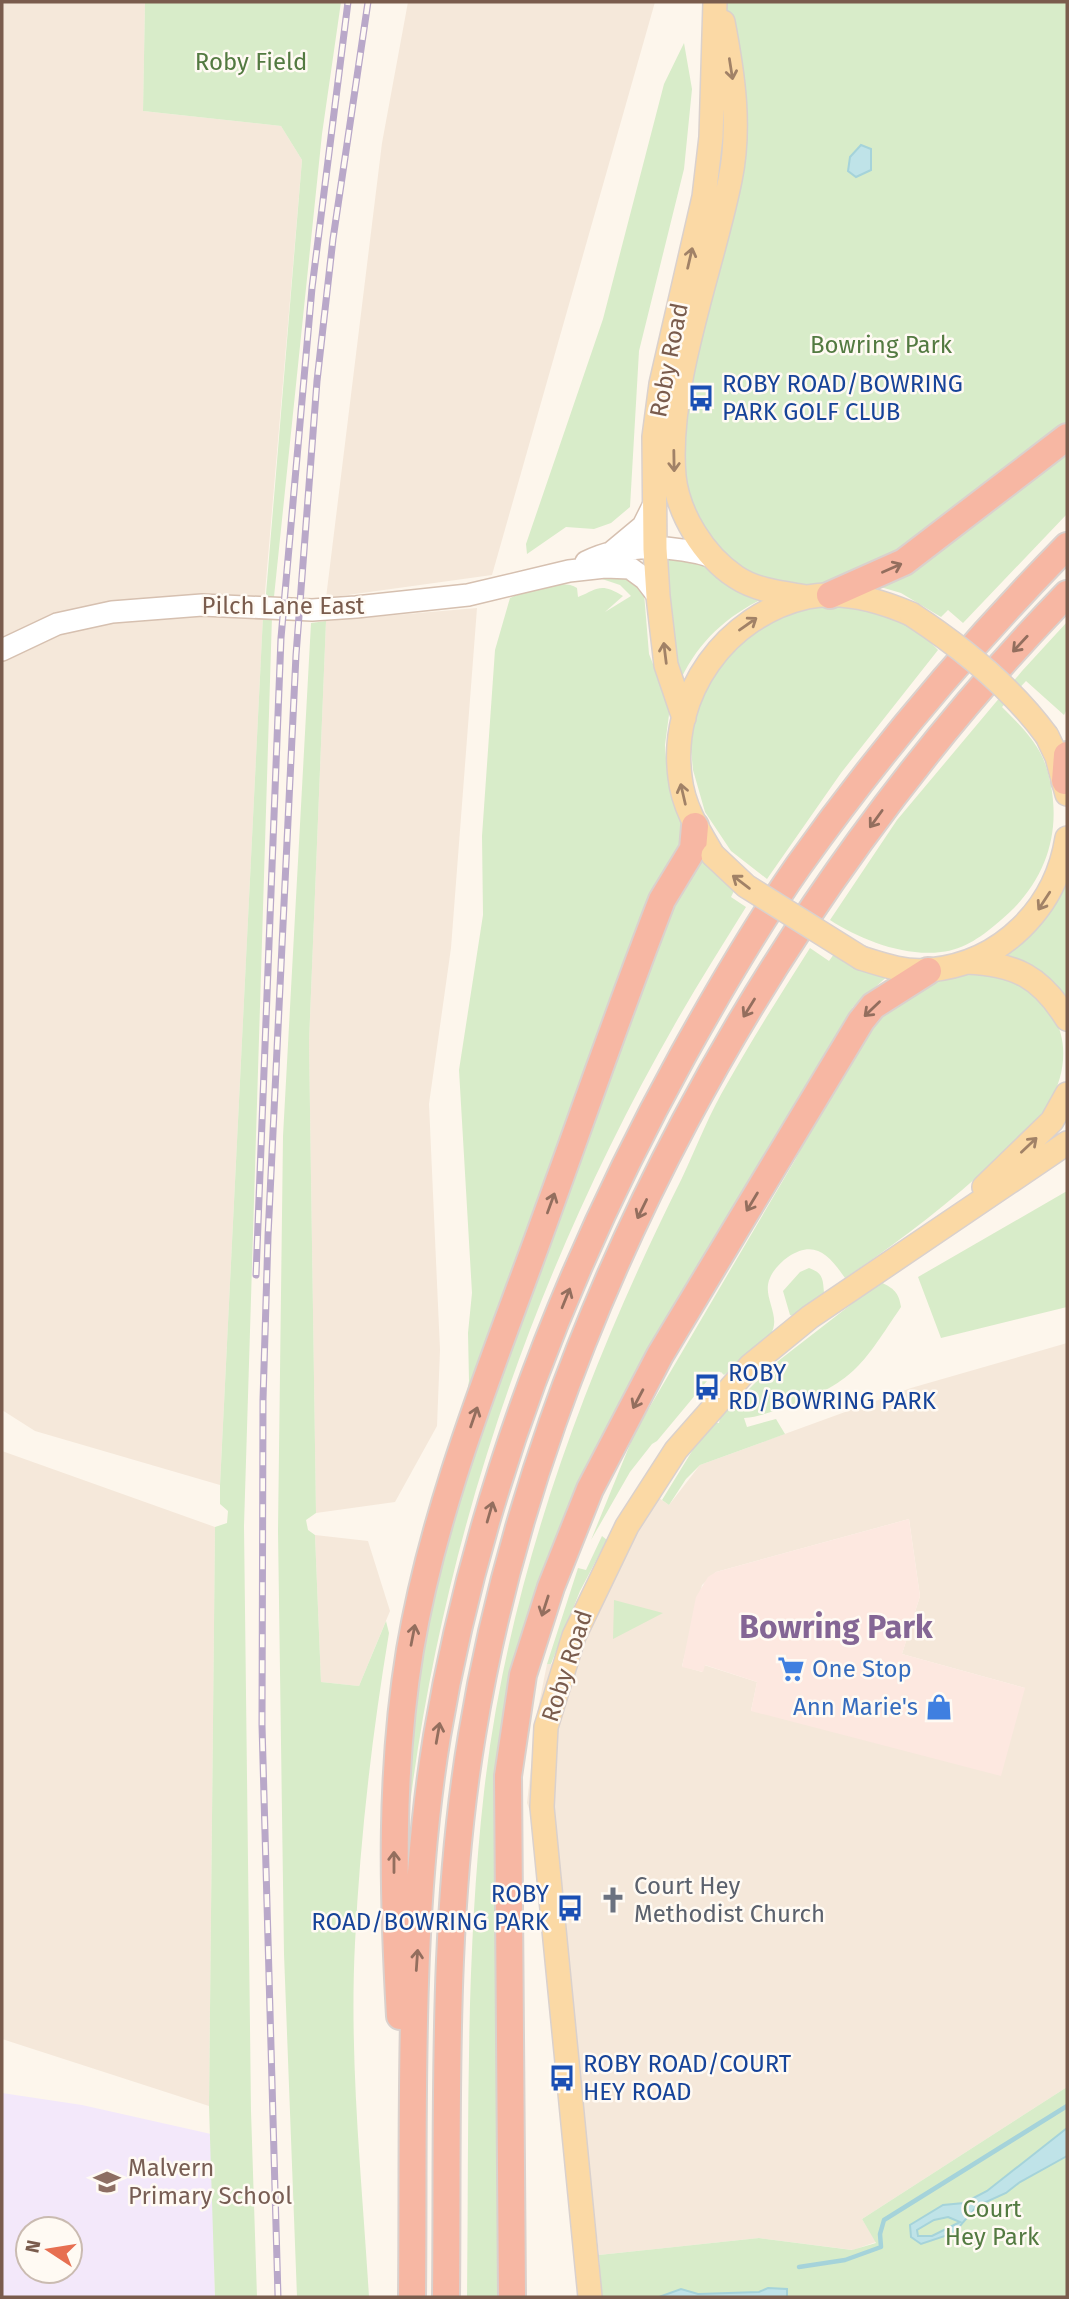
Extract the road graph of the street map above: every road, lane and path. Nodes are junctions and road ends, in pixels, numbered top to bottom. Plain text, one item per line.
1 (717, 2) edge
2 (1067, 437) edge
3 (654, 504) junction
4 (1067, 546) edge
5 (654, 549) junction
6 (612, 551) junction
7 (713, 557) junction
8 (569, 571) junction
9 (1067, 594) edge
10 (659, 596) junction
11 (819, 596) junction
12 (2, 650) edge
13 (684, 718) junction
14 (1066, 776) edge
15 (695, 826) junction
16 (1067, 838) edge
17 (964, 962) junction
18 (928, 971) junction
19 (1067, 1019) edge
20 (1067, 1094) edge
21 (1067, 1143) edge
22 (943, 1226) junction
23 (410, 2297) edge
24 (446, 2297) edge
25 (512, 2297) edge
26 (590, 2297) edge

3 -> 1 main road, Roby Road
1 -> 7 main road, Roby Road
11 -> 2 highway
3 - 5 main road, Roby Road
3 - 6 street
23 -> 4 highway
5 - 6 street, Pilch Lane East
5 - 7 street, Pilch Lane East
5 - 10 main road, Roby Road
6 - 8 street, Pilch Lane East
7 - 11 main road, Roby Road
8 - 10 street, Pilch Lane East
8 - 12 street, Pilch Lane East
9 -> 24 highway
13 -> 10 main road, Roby Road
13 -> 11 main road
11 - 14 main road, Roby Road, bridge
15 -> 13 main road
18 -> 15 main road, bridge
23 -> 15 highway
16 -> 17 main road
17 - 18 main road
17 - 19 main road
18 -> 25 highway
22 -> 20 main road, Roby Road
21 - 22 main road, Roby Road
22 - 26 main road, Roby Road

